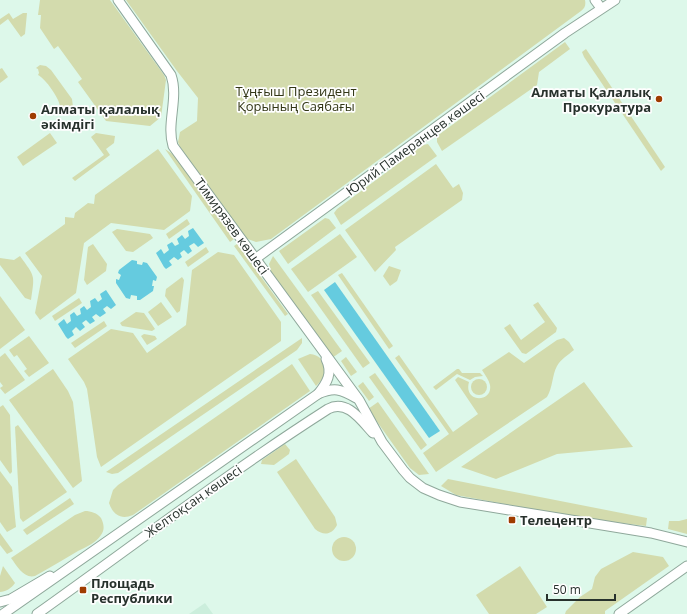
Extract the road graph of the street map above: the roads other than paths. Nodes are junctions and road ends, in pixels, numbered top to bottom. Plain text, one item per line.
1 (118, 0) edge
2 (595, 0) edge
3 (615, 0) edge
4 (601, 8) junction
5 (255, 259) junction
6 (321, 347) junction
7 (318, 394) junction
8 (358, 400) junction
9 (355, 414) joint
10 (382, 442) junction
11 (120, 533) junction
12 (687, 542) edge
13 (129, 546) junction
14 (97, 550) junction
15 (687, 566) edge
16 (0, 602) edge
17 (3, 614) edge
18 (37, 614) edge
19 (619, 614) edge

1 - 5 street, Тимирязев көшесі
2 - 4 street
3 - 4 street, Юрий Памеранцев көшесі
4 - 5 street, Юрий Памеранцев көшесі
5 - 6 street, Тимирязев көшесі
6 - 7 street
6 - 8 street, Тимирязев көшесі
7 - 8 street
7 - 11 street, Желтоқсан көшесі
8 - 10 street, Тимирязев көшесі
9 - 10 street, Тимирязев көшесі
9 - 13 street, Желтоқсан көшесі
10 - 12 street, Тимирязев көшесі
11 - 13 street
11 - 14 street, Желтоқсан көшесі
13 - 18 street, Желтоқсан көшесі
14 - 16 street
14 - 17 street
15 - 19 street

